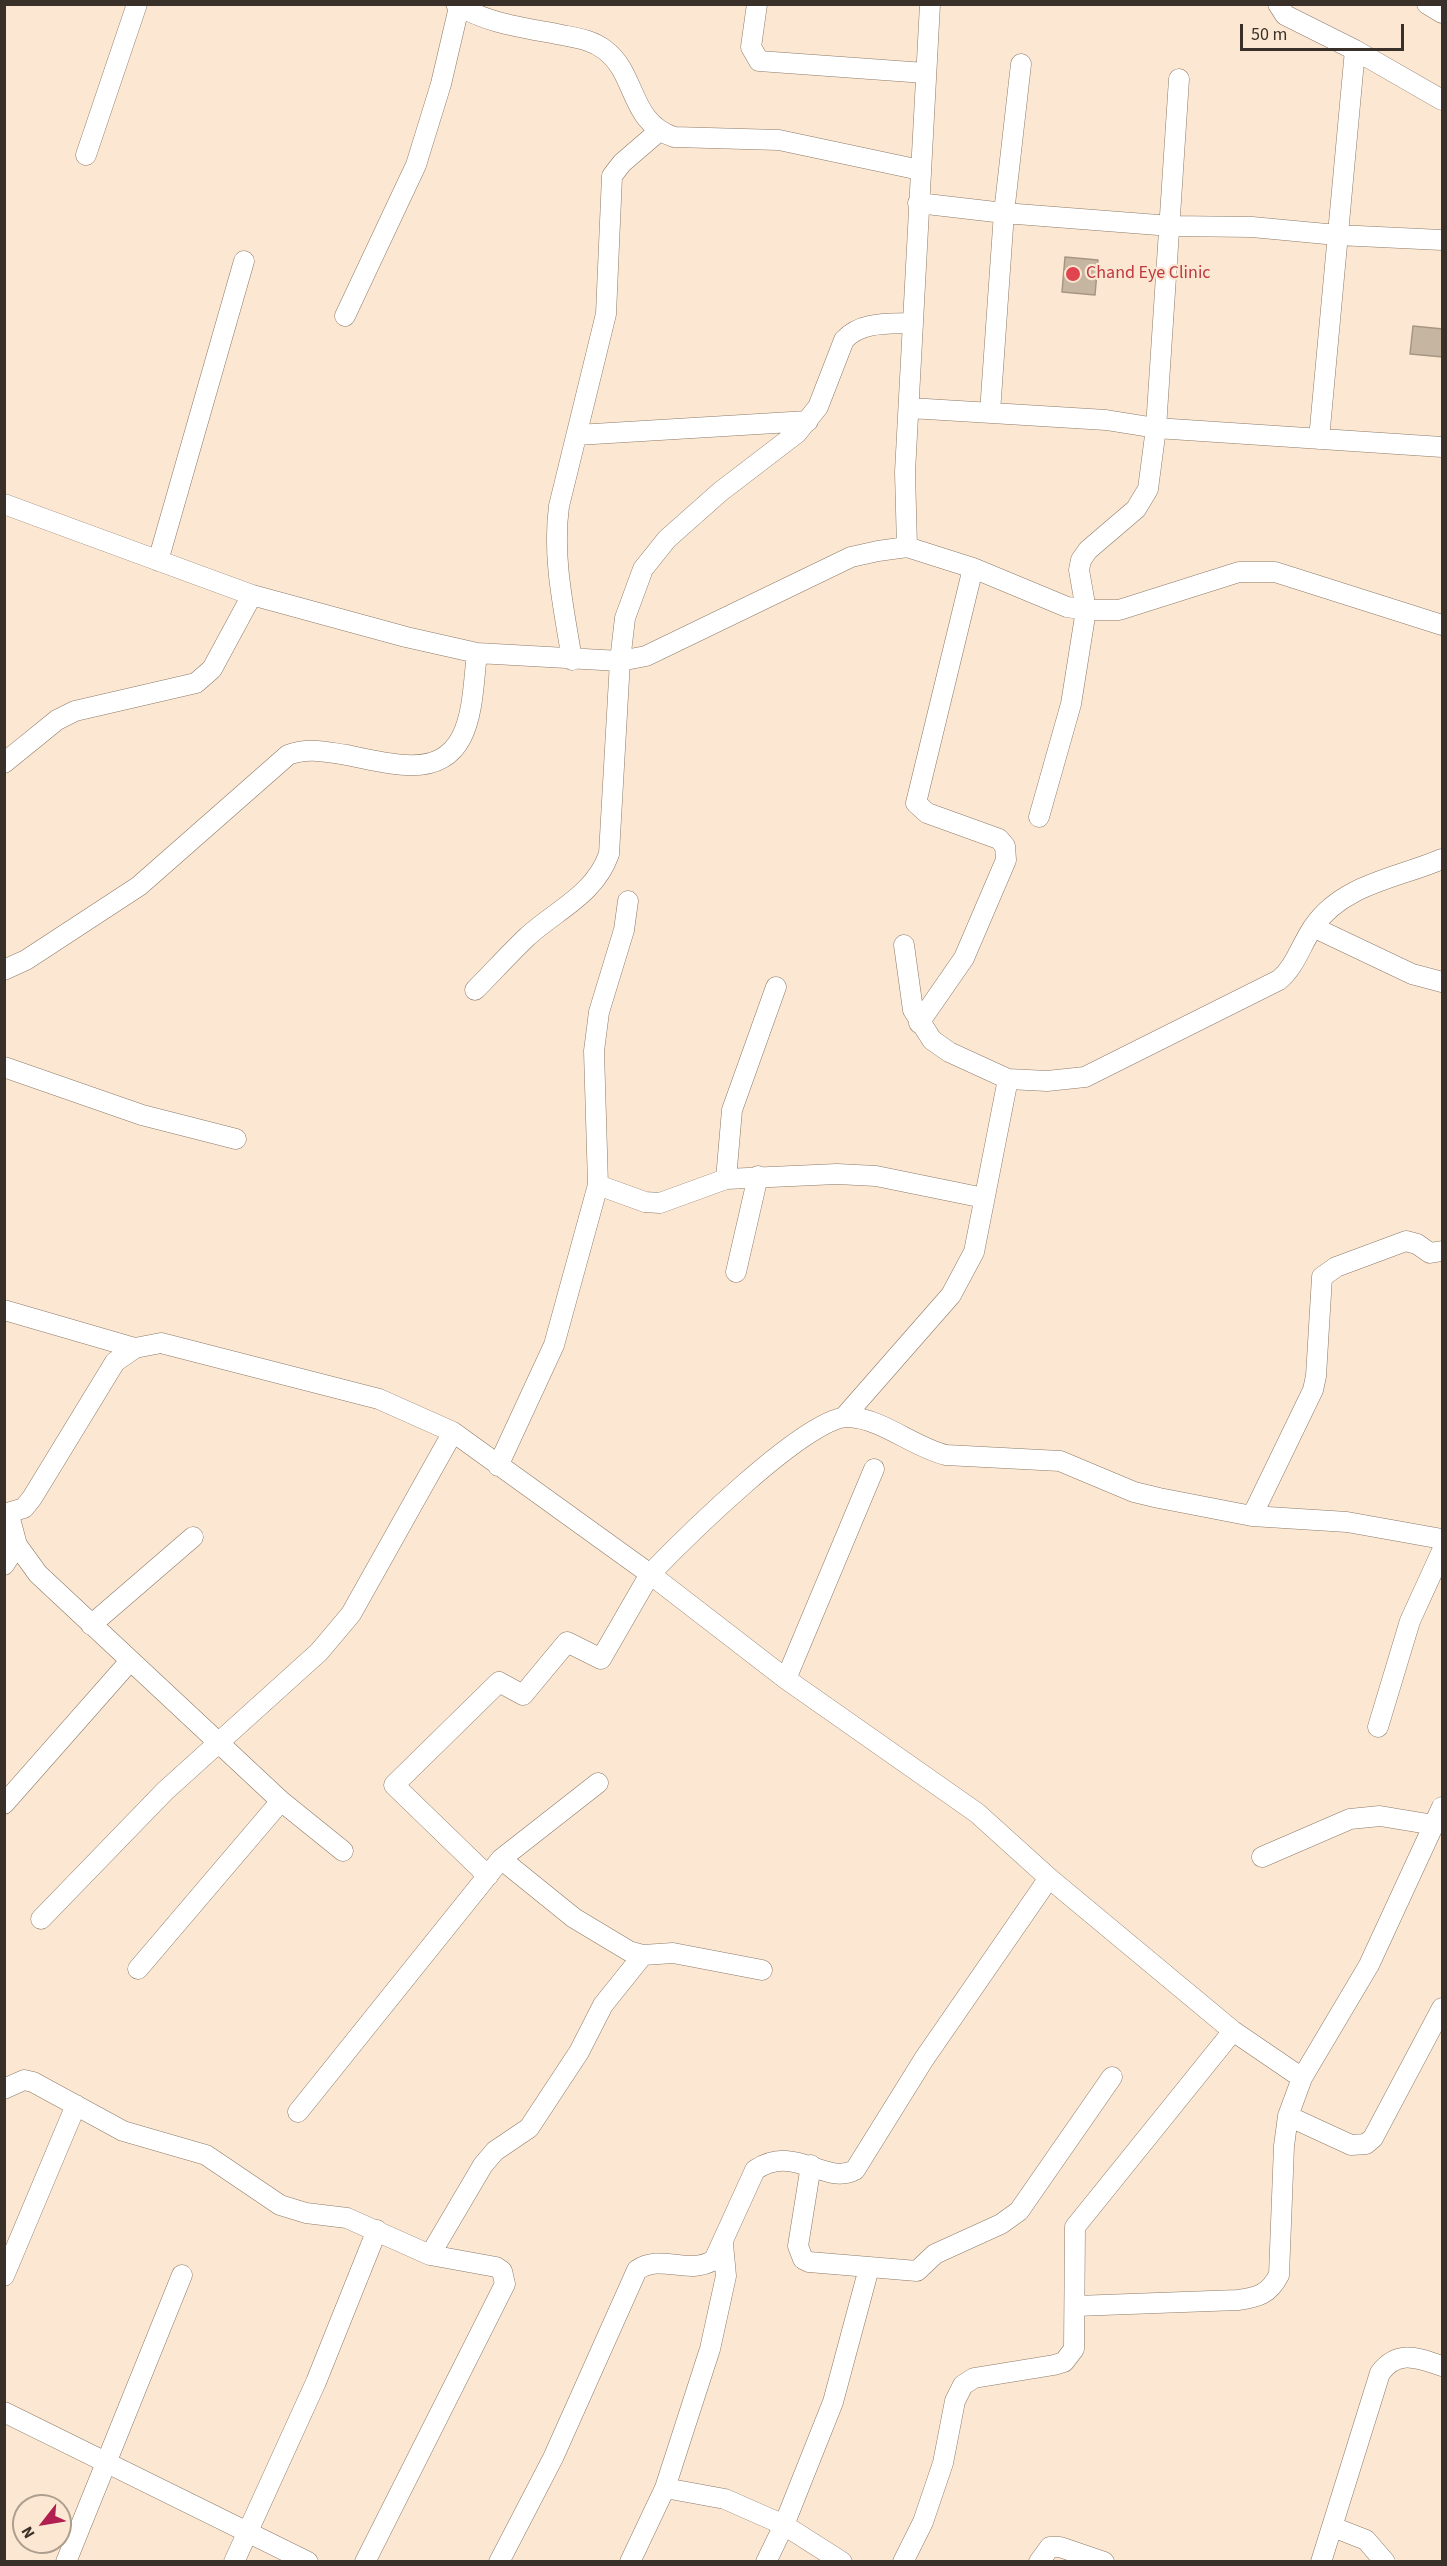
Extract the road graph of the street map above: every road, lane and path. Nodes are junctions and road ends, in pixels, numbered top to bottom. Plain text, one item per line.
1 (137, 4) edge
2 (757, 4) edge
3 (930, 4) edge
4 (1278, 4) edge
5 (1427, 4) edge
6 (458, 6) edge
7 (1443, 14) edge
8 (1355, 50) junction
9 (1021, 64) dead end
10 (925, 73) junction
11 (1179, 79) dead end
12 (1443, 100) edge
13 (658, 132) junction
14 (86, 154) dead end
15 (920, 170) junction
16 (918, 202) junction
17 (1004, 213) junction
18 (1172, 226) junction
19 (1337, 236) junction
20 (1443, 240) edge
21 (244, 261) dead end
22 (345, 316) dead end
23 (913, 323) junction
24 (910, 408) junction
25 (990, 412) junction
26 (808, 421) junction
27 (1156, 428) junction
28 (577, 435) junction
29 (1319, 439) junction
30 (1443, 447) edge
31 (4, 504) edge
32 (907, 547) junction
33 (158, 561) junction
34 (973, 568) junction
35 (252, 595) junction
36 (1086, 610) junction
37 (1443, 625) edge
38 (477, 653) junction
39 (572, 660) junction
40 (620, 661) junction
41 (4, 763) edge
42 (1039, 817) dead end
43 (1443, 859) edge
44 (628, 901) dead end
45 (1313, 927) junction
46 (904, 945) dead end
47 (4, 970) edge
48 (1443, 981) edge
49 (776, 987) dead end
50 (475, 990) dead end
51 (919, 1023) junction
52 (4, 1067) edge
53 (1008, 1079) junction
54 (236, 1139) dead end
55 (758, 1176) junction
56 (726, 1179) junction
57 (598, 1185) junction
58 (984, 1198) junction
59 (1443, 1251) edge
60 (736, 1272) dead end
61 (4, 1310) edge
62 (135, 1348) junction
63 (845, 1416) junction
64 (453, 1432) junction
65 (498, 1466) junction
66 (874, 1469) dead end
67 (7, 1514) edge
68 (1252, 1516) junction
69 (193, 1538) dead end
70 (1443, 1539) edge
71 (17, 1545) junction
72 (1443, 1551) edge
73 (4, 1565) edge
74 (650, 1574) junction
75 (91, 1625) junction
76 (130, 1661) junction
77 (786, 1679) junction
78 (1378, 1727) dead end
79 (218, 1742) junction
80 (598, 1783) dead end
81 (281, 1801) junction
82 (4, 1804) edge
83 (1443, 1807) edge
84 (1434, 1825) junction
85 (343, 1851) dead end
86 (1262, 1857) dead end
87 (501, 1859) junction
88 (488, 1876) junction
89 (1049, 1878) junction
90 (41, 1919) dead end
91 (643, 1955) junction
92 (138, 1969) dead end
93 (762, 1970) dead end
94 (1443, 2008) edge
95 (1233, 2031) junction
96 (1112, 2077) dead end
97 (1302, 2078) junction
98 (4, 2089) edge
99 (76, 2105) junction
100 (298, 2112) dead end
101 (1288, 2116) junction
102 (811, 2165) junction
103 (377, 2230) junction
104 (723, 2244) junction
105 (430, 2255) junction
106 (869, 2268) junction
107 (182, 2275) dead end
108 (4, 2276) edge
109 (1076, 2306) junction
110 (1443, 2366) edge
111 (4, 2412) edge
112 (106, 2460) junction
113 (665, 2488) junction
114 (784, 2525) junction
115 (1333, 2527) junction
116 (247, 2530) junction
117 (66, 2562) edge
118 (234, 2562) edge
119 (308, 2562) edge
120 (365, 2562) edge
121 (499, 2562) edge
122 (630, 2562) edge
123 (766, 2562) edge
124 (842, 2562) edge
125 (903, 2562) edge
126 (1039, 2562) edge
127 (1104, 2562) edge
128 (1320, 2562) edge
129 (1385, 2562) edge

1 - 14 street
2 - 10 street
3 - 10 street
4 - 8 street
5 - 7 street
6 - 13 street
6 - 22 street
8 - 12 street
8 - 19 street
9 - 17 street
10 - 15 street
11 - 18 street
13 - 15 street
13 - 28 street
15 - 16 street
16 - 17 street
16 - 23 street
17 - 18 street
17 - 25 street
18 - 19 street
18 - 27 street
19 - 20 street
19 - 29 street
21 - 33 street
23 - 24 street
23 - 26 street
24 - 25 street
24 - 32 street
25 - 27 street
26 - 28 street
26 - 40 street
27 - 29 street
27 - 36 street
28 - 39 street
29 - 30 street
31 - 33 street
32 - 34 street
32 - 40 street
33 - 35 street
34 - 36 street
34 - 51 street
35 - 38 street
35 - 41 street
36 - 37 street
36 - 42 street
38 - 39 street
38 - 47 street
39 - 40 street
40 - 50 street
43 - 45 street
44 - 57 street
45 - 48 street
45 - 53 street
46 - 51 street
49 - 56 street
51 - 53 street
52 - 54 street
53 - 58 street
55 - 56 street
55 - 58 street
55 - 60 street
56 - 57 street
57 - 65 street
58 - 63 street
59 - 68 street
61 - 62 street
62 - 64 street
62 - 67 street
63 - 68 street
63 - 74 street
64 - 65 street
64 - 79 street
65 - 74 street
66 - 77 street
67 - 71 street
68 - 70 street
69 - 75 street
71 - 73 street
71 - 75 street
72 - 78 street
74 - 77 street
74 - 88 street
75 - 76 street
76 - 79 street
76 - 82 street
77 - 89 street
79 - 81 street
79 - 90 street
80 - 87 street
81 - 85 street
81 - 92 street
83 - 84 street
84 - 86 street
84 - 97 street
87 - 88 street
87 - 91 street
88 - 100 street
89 - 95 street
89 - 102 street
91 - 93 street
91 - 105 street
94 - 101 street
95 - 97 street
95 - 109 street
96 - 106 street
97 - 101 street
98 - 99 street
99 - 103 street
99 - 108 street
101 - 109 street
102 - 104 street
102 - 106 street
103 - 105 street
103 - 116 street
104 - 113 street
104 - 121 street
105 - 120 street
106 - 114 street
107 - 112 street
109 - 125 street
110 - 115 street
111 - 112 street
112 - 116 street
112 - 117 street
113 - 114 street
113 - 122 street
114 - 123 street
114 - 124 street
115 - 128 street
115 - 129 street
116 - 118 street
116 - 119 street
126 - 127 street

